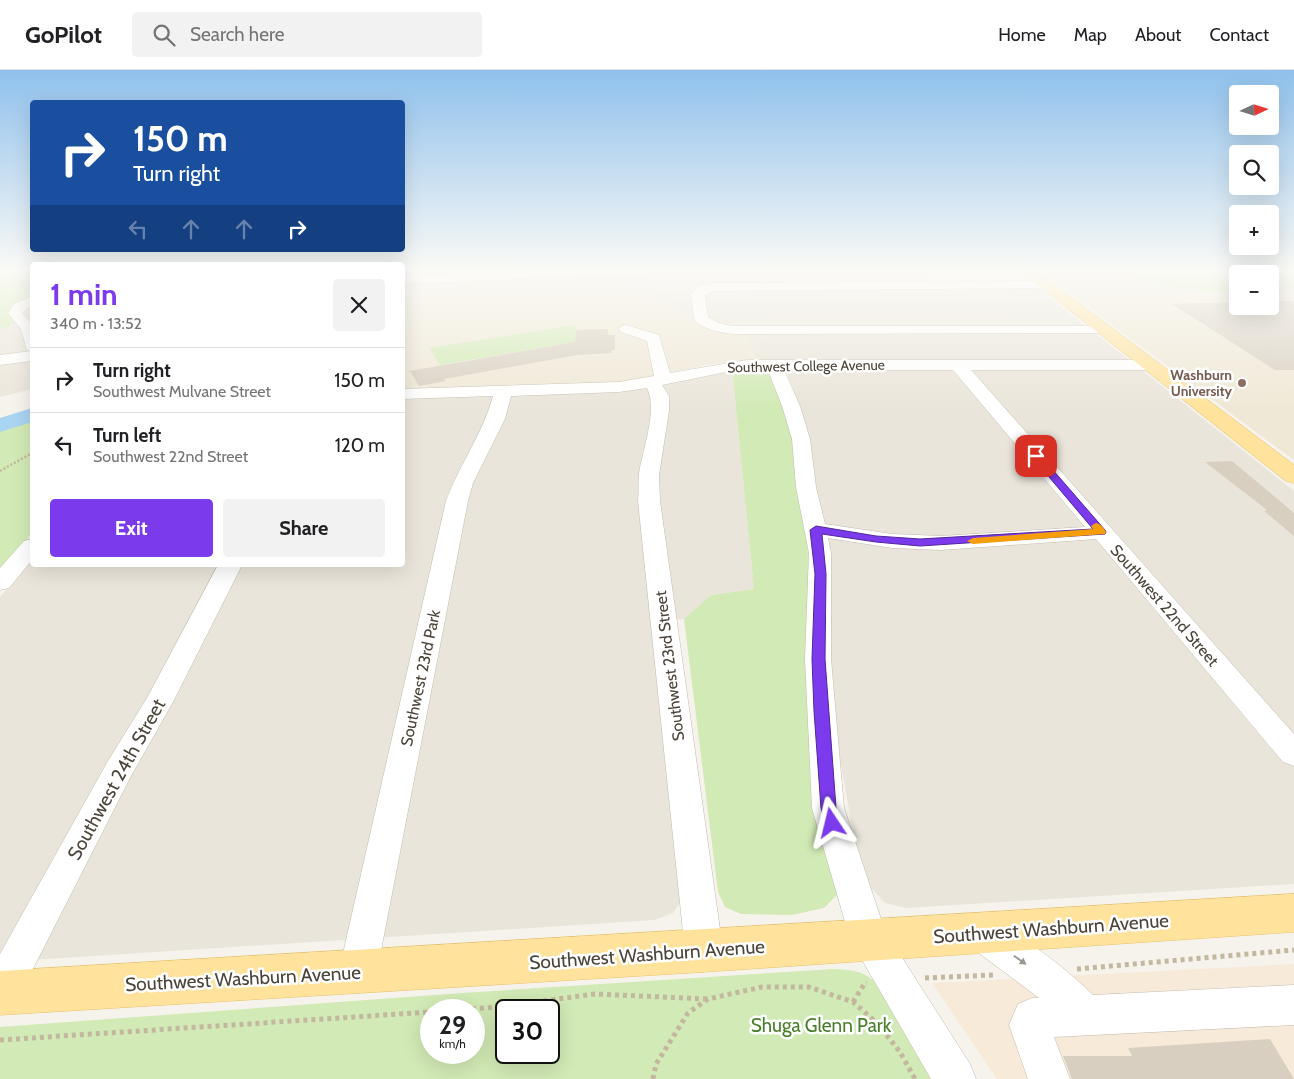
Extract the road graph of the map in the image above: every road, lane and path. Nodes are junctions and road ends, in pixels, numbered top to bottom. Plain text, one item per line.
1 (18, 316) edge
2 (701, 316) edge
3 (1086, 316) edge
4 (626, 329) dead end
5 (1105, 330) junction
6 (30, 338) edge
7 (30, 356) edge
8 (0, 360) edge
9 (774, 365) junction
10 (958, 365) junction
11 (1152, 365) junction
12 (658, 381) junction
13 (503, 392) junction
14 (405, 394) edge
15 (30, 454) edge
16 (0, 471) edge
17 (1294, 476) edge
18 (816, 530) junction
19 (1101, 532) junction
20 (30, 548) edge
21 (229, 567) edge
22 (0, 583) edge
23 (1294, 754) edge
24 (1294, 913) edge
25 (980, 932) junction
26 (869, 939) junction
27 (1294, 950) edge
28 (704, 951) junction
29 (1067, 970) dead end
30 (358, 971) junction
31 (999, 974) dead end
32 (924, 978) dead end
33 (876, 983) dead end
34 (0, 992) edge
35 (708, 999) junction
36 (853, 1002) junction
37 (1294, 1005) edge
38 (485, 1008) edge
39 (420, 1013) edge
40 (1084, 1015) junction
41 (0, 1040) edge
42 (653, 1079) edge
43 (915, 1079) edge
44 (955, 1079) edge
45 (1049, 1079) edge

1 - 6 street
2 - 5 street
3 - 5 main road
4 - 12 street, Southwest 23rd Street
5 - 11 main road
7 - 8 street
9 - 10 street, Southwest College Avenue
9 - 12 street, Southwest College Avenue
9 - 18 street
10 - 11 street, Southwest College Avenue
10 - 19 street, Southwest 22nd Street
11 - 17 main road
12 - 13 street, Southwest College Avenue
12 - 28 street, Southwest 23rd Street
13 - 14 street, Southwest College Avenue
13 - 30 street, Southwest 23rd Park
15 - 16 path
18 - 19 street
18 - 26 street
19 - 23 street, Southwest 22nd Street
20 - 22 street
21 - 34 street, Southwest 24th Street
24 - 25 main road, Southwest Washburn Avenue
25 - 26 main road, Southwest Washburn Avenue
25 -> 40 street
26 - 28 main road, Southwest Washburn Avenue
26 - 44 street
27 - 29 path
28 - 30 main road, Southwest Washburn Avenue
30 - 34 main road, Southwest Washburn Avenue
31 - 32 path
33 - 36 path
35 - 36 path
35 - 38 path
35 - 42 path
36 - 43 path
37 - 40 street
39 - 41 path
40 - 45 street

